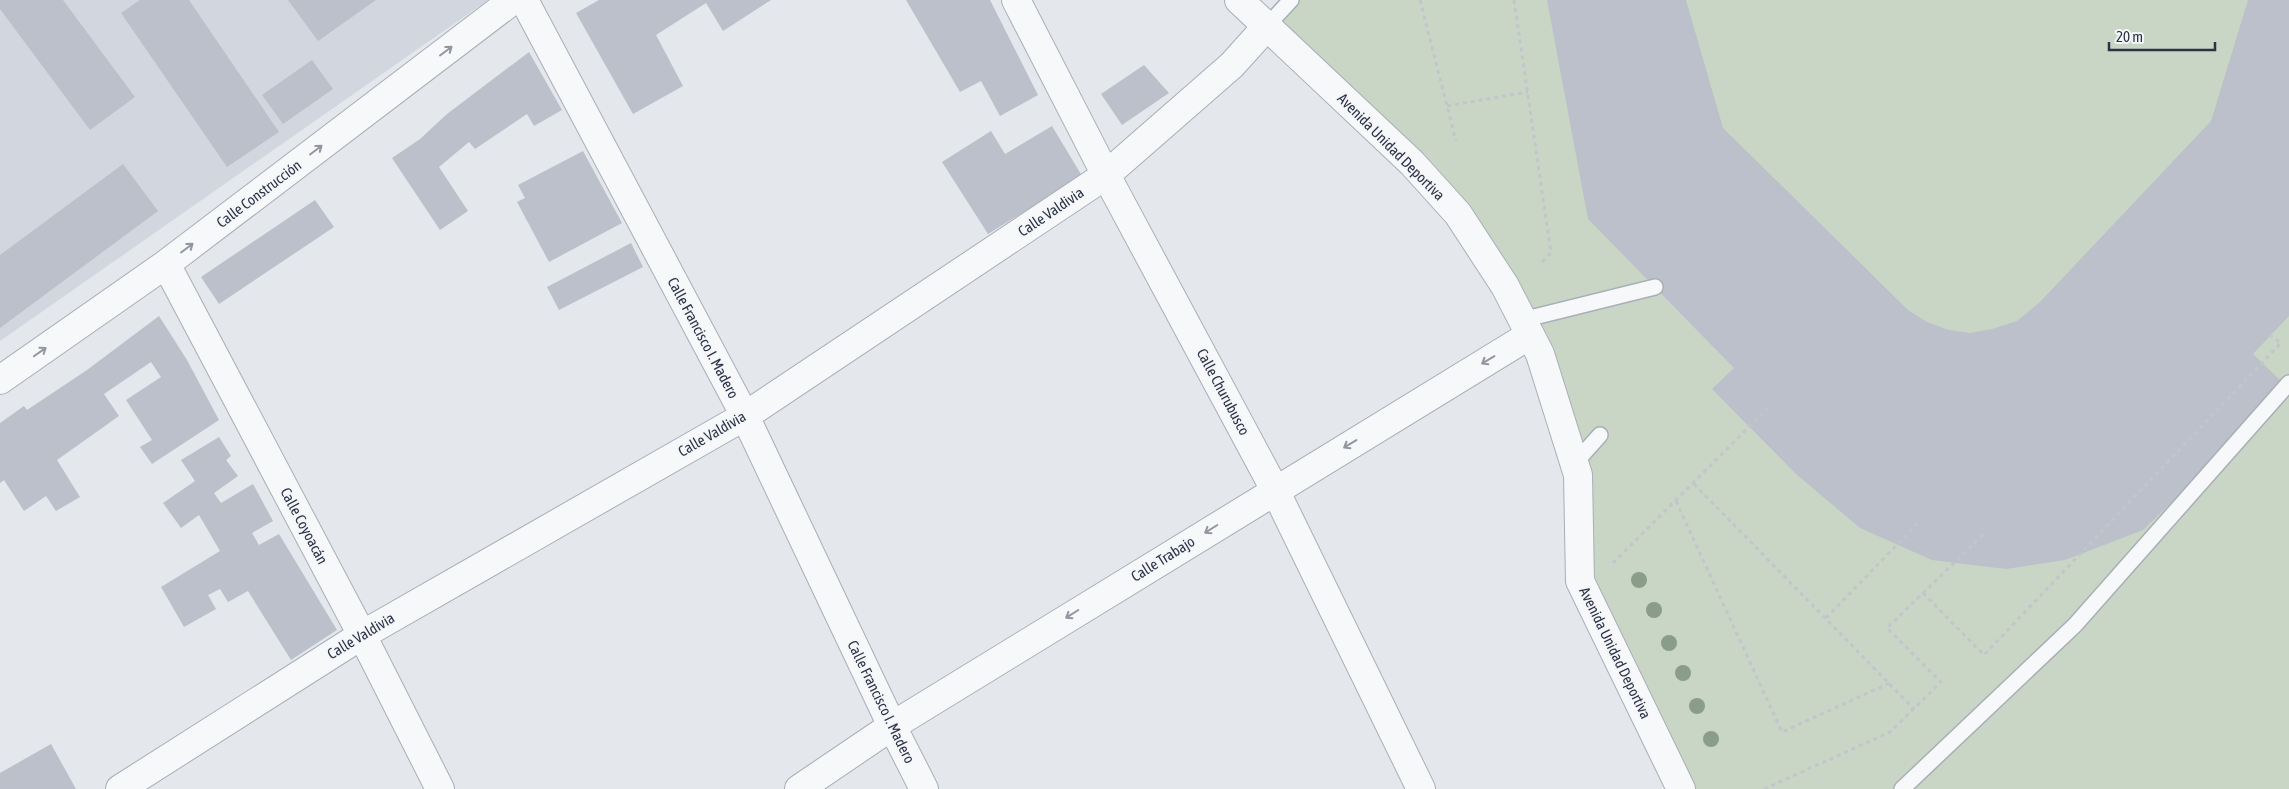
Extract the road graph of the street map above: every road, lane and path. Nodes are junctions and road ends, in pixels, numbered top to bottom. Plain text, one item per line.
1 (513, 0) edge
2 (524, 0) edge
3 (1016, 0) edge
4 (1239, 0) edge
5 (1291, 0) edge
6 (1420, 0) edge
7 (1514, 0) edge
8 (1267, 26) junction
9 (1528, 92) junction
10 (1447, 106) junction
11 (1456, 141) dead end
12 (1106, 175) junction
13 (1542, 263) dead end
14 (166, 264) junction
15 (1655, 287) dead end
16 (1526, 328) junction
17 (2271, 336) dead end
18 (0, 380) edge
19 (2289, 383) edge
20 (1771, 405) dead end
21 (745, 416) junction
22 (1600, 435) dead end
23 (1575, 464) junction
24 (1694, 484) junction
25 (1275, 490) junction
26 (1676, 501) junction
27 (1920, 521) dead end
28 (1986, 532) dead end
29 (1613, 563) dead end
30 (1923, 593) junction
31 (1826, 618) junction
32 (362, 635) junction
33 (1890, 683) junction
34 (1914, 709) junction
35 (892, 726) junction
36 (120, 789) edge
37 (440, 789) edge
38 (799, 789) edge
39 (924, 789) edge
40 (1421, 789) edge
41 (1681, 789) edge
42 (1764, 789) edge
43 (1902, 789) edge

14 -> 1 street, Calle Construcción
2 - 21 street, Calle Francisco I. Madero
3 - 12 street, Calle Churubusco
4 - 8 street, Avenida Unidad Deportiva
5 - 8 lane
6 - 10 path
7 - 9 path
8 - 12 street, Calle Valdivia
8 - 16 street, Avenida Unidad Deportiva
9 - 10 path
9 - 13 path
10 - 11 path
12 - 21 street, Calle Valdivia
12 - 25 street, Calle Churubusco
18 -> 14 street, Calle Construcción
14 - 32 street, Calle Coyoacán
15 - 16 lane
16 - 23 street, Avenida Unidad Deportiva
16 -> 25 street, Calle Trabajo
17 - 30 path
19 - 43 lane
20 - 24 path
21 - 32 street, Calle Valdivia
21 - 35 street, Calle Francisco I. Madero
22 - 23 lane
23 - 41 street, Avenida Unidad Deportiva
24 - 26 path
24 - 31 path
25 -> 35 street, Calle Trabajo
25 - 40 street, Calle Churubusco
26 - 29 path
26 - 33 path
27 - 31 path
28 - 30 path
30 - 34 path
31 - 33 path
32 - 36 street, Calle Valdivia
32 - 37 street, Calle Coyoacán
33 - 34 path
34 - 42 path
35 - 38 street, Calle Trabajo
35 - 39 street, Calle Francisco I. Madero

